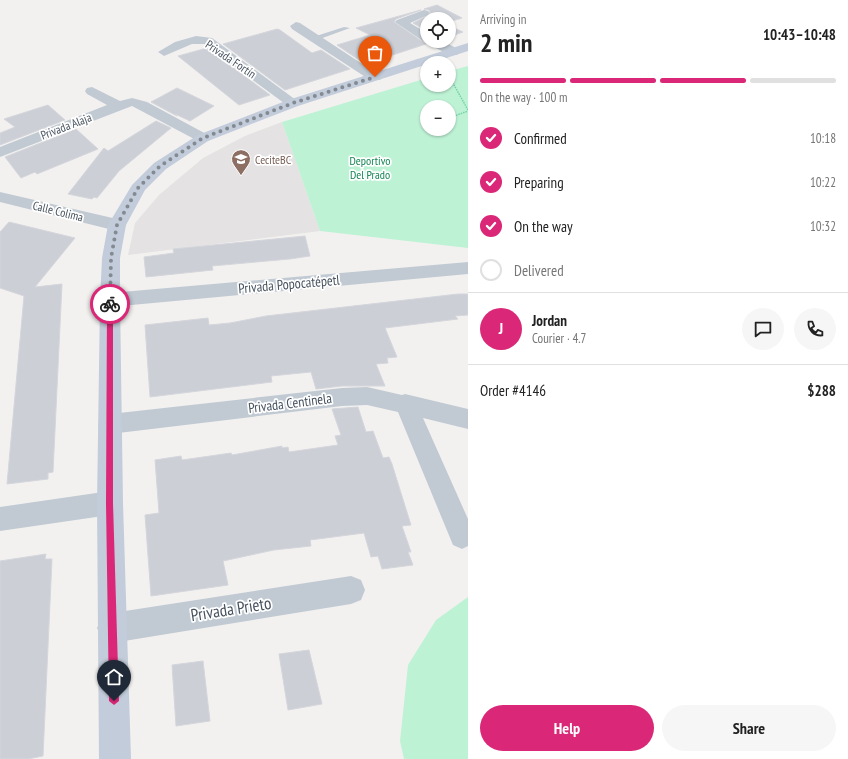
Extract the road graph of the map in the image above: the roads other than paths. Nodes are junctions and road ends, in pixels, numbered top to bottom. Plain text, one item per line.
1 (420, 15) edge
2 (296, 26) dead end
3 (346, 28) dead end
4 (420, 34) edge
5 (314, 38) junction
6 (468, 47) edge
7 (445, 48) edge
8 (164, 52) dead end
9 (453, 52) junction
10 (375, 77) junction
11 (92, 91) dead end
12 (293, 103) junction
13 (125, 104) junction
14 (203, 138) junction
15 (0, 152) edge
16 (0, 197) edge
17 (117, 225) junction
18 (468, 268) edge
19 (110, 300) junction
20 (405, 403) junction
21 (468, 419) edge
22 (110, 424) junction
23 (110, 503) junction
24 (0, 519) edge
25 (462, 536) dead end
26 (351, 590) dead end
27 (112, 628) junction
28 (116, 759) edge

1 - 4 street
2 - 5 street
3 - 5 lane
5 - 10 street
6 - 9 street
7 - 9 street
8 - 12 street, Privada Fortín
9 - 10 street
10 - 12 street
11 - 13 street
12 - 14 street
13 - 14 street
13 - 15 street, Privada Alaja
14 - 17 street
16 - 17 street, Calle Colima
17 - 19 street
18 - 19 street, Privada Popocatépetl
19 - 22 street
20 - 21 street, Privada Centinela
20 - 22 street, Privada Centinela
20 - 25 street
22 - 23 street
23 - 24 street
23 - 27 street
26 - 27 street, Privada Prieto
27 - 28 street

